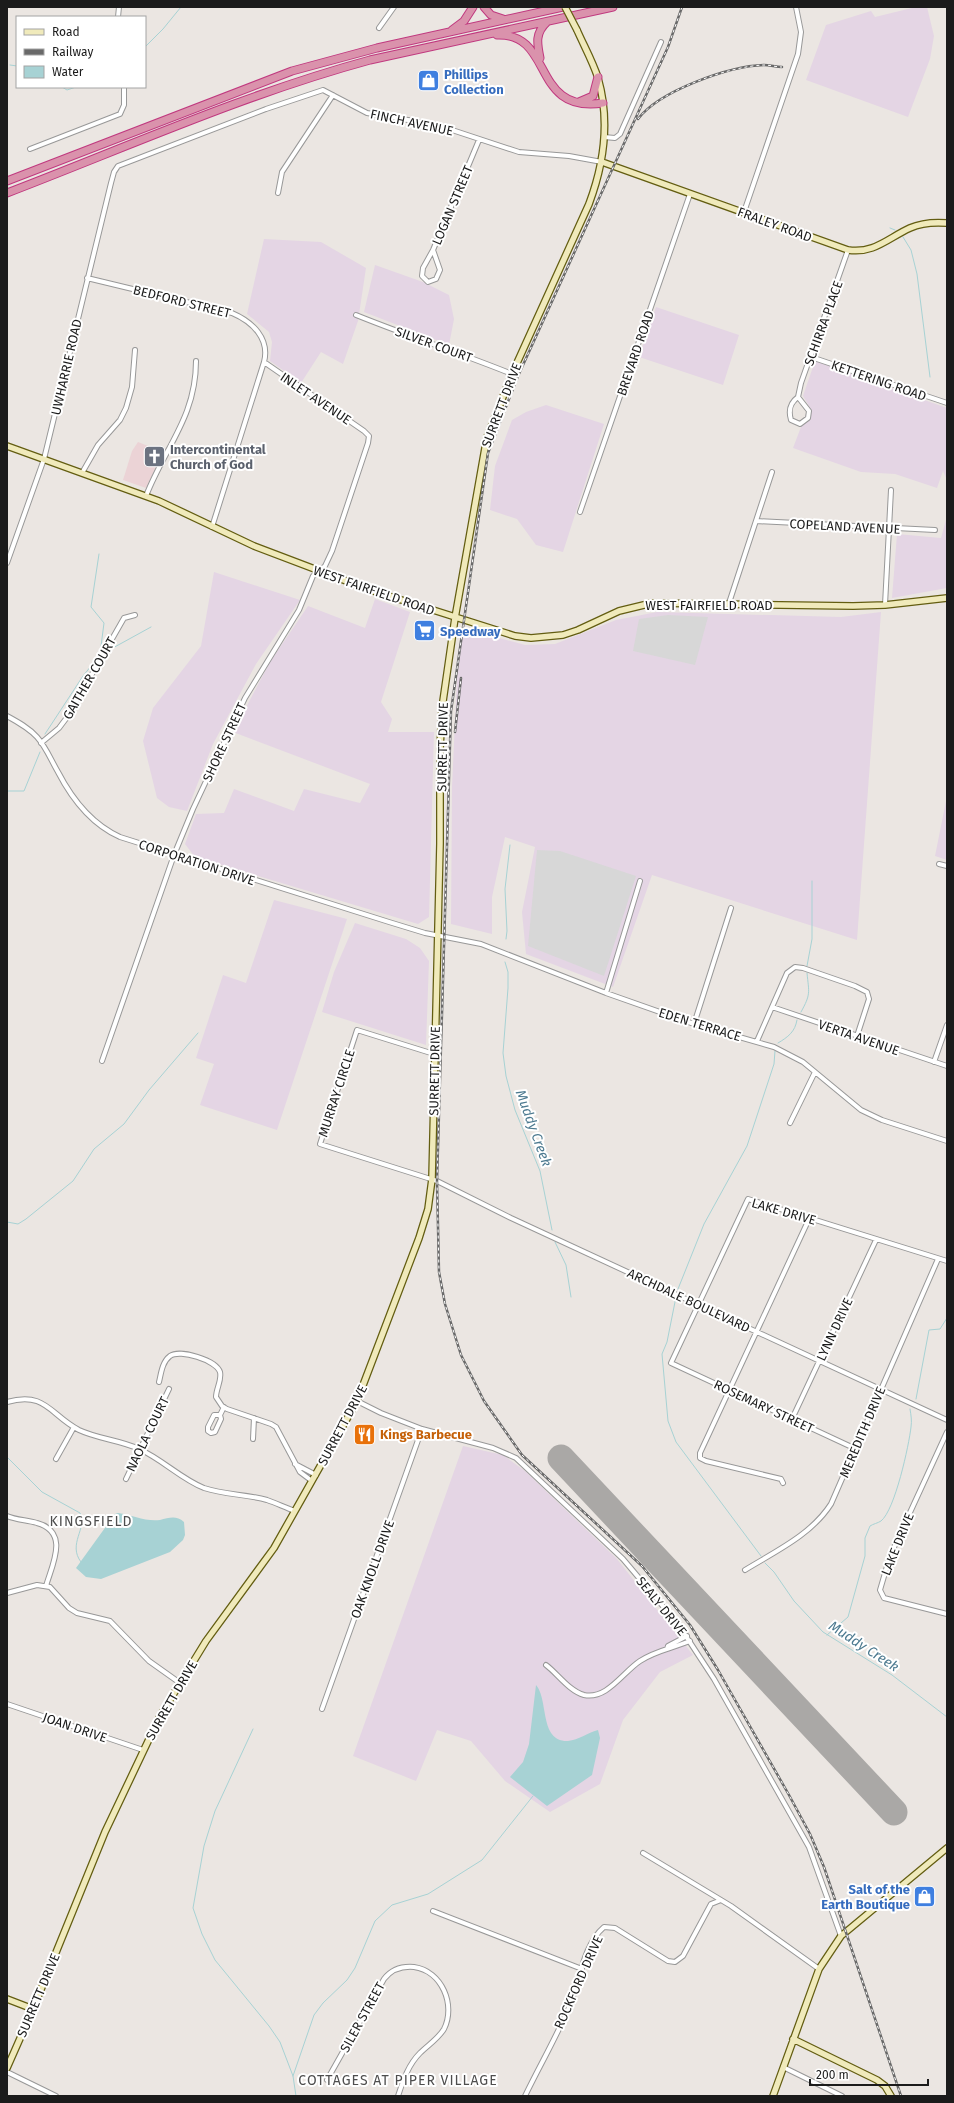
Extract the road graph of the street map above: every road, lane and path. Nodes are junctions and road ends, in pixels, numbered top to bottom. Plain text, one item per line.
1 (394, 7) edge
2 (473, 7) edge
3 (484, 7) edge
4 (564, 7) edge
5 (613, 7) edge
6 (796, 7) edge
7 (507, 19) junction
8 (548, 21) junction
9 (379, 28) dead end
10 (448, 32) junction
11 (482, 36) junction
12 (662, 42) dead end
13 (541, 66) junction
14 (598, 77) junction
15 (124, 88) edge
16 (333, 94) junction
17 (577, 102) junction
18 (603, 103) junction
19 (604, 137) junction
20 (479, 140) junction
21 (30, 149) dead end
22 (602, 162) junction
23 (117, 168) joint
24 (7, 181) edge
25 (7, 193) edge
26 (278, 193) dead end
27 (690, 194) junction
28 (744, 212) junction
29 (947, 223) edge
30 (433, 250) junction
31 (848, 250) junction
32 (88, 278) junction
33 (356, 315) dead end
34 (135, 350) dead end
35 (811, 358) junction
36 (196, 361) dead end
37 (264, 362) junction
38 (512, 374) junction
39 (798, 397) junction
40 (947, 403) edge
41 (368, 435) joint
42 (7, 446) edge
43 (44, 460) junction
44 (772, 472) dead end
45 (82, 473) junction
46 (891, 490) dead end
47 (146, 496) junction
48 (580, 512) dead end
49 (756, 521) junction
50 (212, 527) junction
51 (889, 528) junction
52 (935, 530) dead end
53 (7, 563) edge
54 (319, 571) junction
55 (947, 598) edge
56 (729, 603) junction
57 (885, 605) junction
58 (134, 615) dead end
59 (455, 618) junction
60 (7, 716) edge
61 (41, 743) junction
62 (174, 856) junction
63 (939, 864) dead end
64 (947, 866) edge
65 (640, 881) dead end
66 (731, 908) dead end
67 (437, 934) junction
68 (606, 993) junction
69 (772, 1007) junction
70 (694, 1024) junction
71 (947, 1025) edge
72 (857, 1036) junction
73 (757, 1041) junction
74 (434, 1054) junction
75 (102, 1061) dead end
76 (934, 1062) junction
77 (947, 1066) edge
78 (815, 1072) junction
79 (790, 1123) dead end
80 (947, 1141) edge
81 (432, 1179) junction
82 (810, 1219) junction
83 (876, 1240) junction
84 (938, 1259) junction
85 (947, 1261) edge
86 (699, 1304) junction
87 (757, 1332) junction
88 (820, 1361) junction
89 (671, 1363) joint
90 (159, 1382) dead end
91 (881, 1388) junction
92 (169, 1389) dead end
93 (730, 1390) junction
94 (357, 1401) junction
95 (7, 1402) edge
96 (224, 1408) junction
97 (220, 1415) dead end
98 (254, 1418) junction
99 (792, 1419) junction
100 (947, 1420) edge
101 (74, 1427) junction
102 (422, 1429) junction
103 (947, 1432) edge
104 (252, 1439) dead end
105 (856, 1448) junction
106 (140, 1449) junction
107 (56, 1459) dead end
108 (295, 1464) junction
109 (316, 1475) junction
110 (126, 1479) dead end
111 (312, 1481) junction
112 (783, 1482) dead end
113 (295, 1511) junction
114 (7, 1516) edge
115 (745, 1570) dead end
116 (46, 1586) junction
117 (7, 1593) edge
118 (947, 1614) edge
119 (687, 1636) junction
120 (690, 1641) junction
121 (667, 1649) junction
122 (546, 1665) dead end
123 (180, 1683) junction
124 (7, 1704) edge
125 (322, 1708) dead end
126 (143, 1750) junction
127 (947, 1848) edge
128 (643, 1853) dead end
129 (721, 1900) junction
130 (433, 1911) dead end
131 (841, 1936) junction
132 (582, 1969) junction
133 (819, 1969) junction
134 (7, 1999) edge
135 (33, 2009) junction
136 (793, 2039) junction
137 (783, 2067) junction
138 (7, 2068) edge
139 (7, 2072) edge
140 (327, 2080) dead end
141 (56, 2096) edge
142 (398, 2096) edge
143 (525, 2096) edge
144 (773, 2096) edge
145 (842, 2096) edge
146 (891, 2096) edge

1 - 9 street
2 - 10 highway
3 - 7 highway
4 - 7 highway
4 - 14 street, SURRETT DRIVE, bridge
5 - 8 highway
6 - 28 street
7 - 10 highway
8 - 11 highway
8 - 13 highway
10 - 24 highway
11 - 13 highway
11 - 25 highway
12 - 19 street
13 - 17 highway
14 - 17 highway
14 - 18 street, SURRETT DRIVE
15 - 21 street
16 - 20 street, FINCH AVENUE
16 - 23 street, FINCH AVENUE
16 - 26 street
17 - 18 highway
18 - 19 street, SURRETT DRIVE
19 - 22 street, SURRETT DRIVE
20 - 22 street, FINCH AVENUE
20 - 30 street, LOGAN STREET
22 - 27 street, FRALEY ROAD
22 - 38 street, SURRETT DRIVE
23 - 32 street, UWHARRIE ROAD
27 - 28 street, FRALEY ROAD
27 - 48 street, BREVARD ROAD
28 - 31 street, FRALEY ROAD
29 - 31 street, FRALEY ROAD
30 - 30 street, LOGAN STREET
31 - 35 street, SCHIRRA PLACE
32 - 37 street, BEDFORD STREET
32 - 43 street, UWHARRIE ROAD
33 - 38 street, SILVER COURT
34 - 45 street
35 - 39 street, SCHIRRA PLACE
35 - 40 street, KETTERING ROAD
36 - 47 street
37 - 41 street, INLET AVENUE
37 - 50 street, BEDFORD STREET
38 - 59 street, SURRETT DRIVE
39 - 39 street, SCHIRRA PLACE
41 - 54 street, SHORE STREET
42 - 43 street, WEST FAIRFIELD ROAD
43 - 45 street, WEST FAIRFIELD ROAD
43 - 53 street, UWHARRIE ROAD
44 - 49 street
45 - 47 street, WEST FAIRFIELD ROAD
46 - 51 street
47 - 50 street, WEST FAIRFIELD ROAD
49 - 51 street, COPELAND AVENUE
49 - 56 street
50 - 54 street, WEST FAIRFIELD ROAD
51 - 52 street, COPELAND AVENUE
51 - 57 street
54 - 59 street, WEST FAIRFIELD ROAD
54 - 62 street, SHORE STREET
55 - 57 street, WEST FAIRFIELD ROAD
56 - 57 street, WEST FAIRFIELD ROAD
56 - 59 street, WEST FAIRFIELD ROAD
58 - 61 street, GAITHER COURT
59 - 67 street, SURRETT DRIVE
60 - 61 street, CORPORATION DRIVE
61 - 62 street, CORPORATION DRIVE
62 - 67 street, CORPORATION DRIVE
62 - 75 street, SHORE STREET
63 - 64 street
65 - 68 street
66 - 70 street
67 - 68 street, EDEN TERRACE
67 - 74 street, SURRETT DRIVE
68 - 70 street, EDEN TERRACE
69 - 72 street, VERTA AVENUE
69 - 72 street
69 - 73 street
70 - 73 street, EDEN TERRACE
71 - 76 street
72 - 76 street, VERTA AVENUE
73 - 78 street, EDEN TERRACE
74 - 81 street, SURRETT DRIVE
74 - 81 street, MURRAY CIRCLE
76 - 77 street, VERTA AVENUE
78 - 79 street
78 - 80 street, EDEN TERRACE
81 - 86 street, ARCHDALE BOULEVARD
81 - 94 street, SURRETT DRIVE
82 - 83 street, LAKE DRIVE
82 - 86 street, LAKE DRIVE
82 - 87 street
83 - 84 street, LAKE DRIVE
83 - 88 street, LYNN DRIVE
84 - 85 street, LAKE DRIVE
84 - 91 street, MEREDITH DRIVE
86 - 87 street, ARCHDALE BOULEVARD
86 - 89 street, LAKE DRIVE
87 - 88 street, ARCHDALE BOULEVARD
87 - 93 street
88 - 91 street, ARCHDALE BOULEVARD
88 - 99 street, LYNN DRIVE
89 - 93 street, ROSEMARY STREET
90 - 96 street
91 - 100 street, ARCHDALE BOULEVARD
91 - 105 street, MEREDITH DRIVE
92 - 106 street, NAOLA COURT
93 - 99 street, ROSEMARY STREET
93 - 112 street
94 - 102 street, SEALY DRIVE
94 - 109 street, SURRETT DRIVE
95 - 101 street
96 - 97 street
96 - 98 street
98 - 104 street
98 - 108 street
99 - 105 street, ROSEMARY STREET
101 - 106 street
101 - 107 street
102 - 119 street, SEALY DRIVE
102 - 125 street, OAK KNOLL DRIVE
103 - 118 street, LAKE DRIVE
105 - 115 street, MEREDITH DRIVE
106 - 110 street, NAOLA COURT
106 - 113 street
108 - 109 street
108 - 111 street
109 - 111 street, SURRETT DRIVE
111 - 113 street, SURRETT DRIVE
113 - 123 street, SURRETT DRIVE
114 - 116 street
116 - 117 street
116 - 123 street
119 - 120 street, SEALY DRIVE
119 - 121 street
120 - 121 street
120 - 131 street, SEALY DRIVE
121 - 122 street
123 - 126 street, SURRETT DRIVE
124 - 126 street, JOAN DRIVE
126 - 135 street, SURRETT DRIVE
127 - 131 street
128 - 129 street
129 - 132 street, ROCKFORD DRIVE
129 - 133 street
130 - 132 street
131 - 133 street
132 - 143 street, ROCKFORD DRIVE
133 - 136 street
134 - 135 street
135 - 138 street, SURRETT DRIVE
136 - 137 street
136 - 146 street
137 - 144 street
137 - 145 street
139 - 141 street
140 - 142 street, SILER STREET

